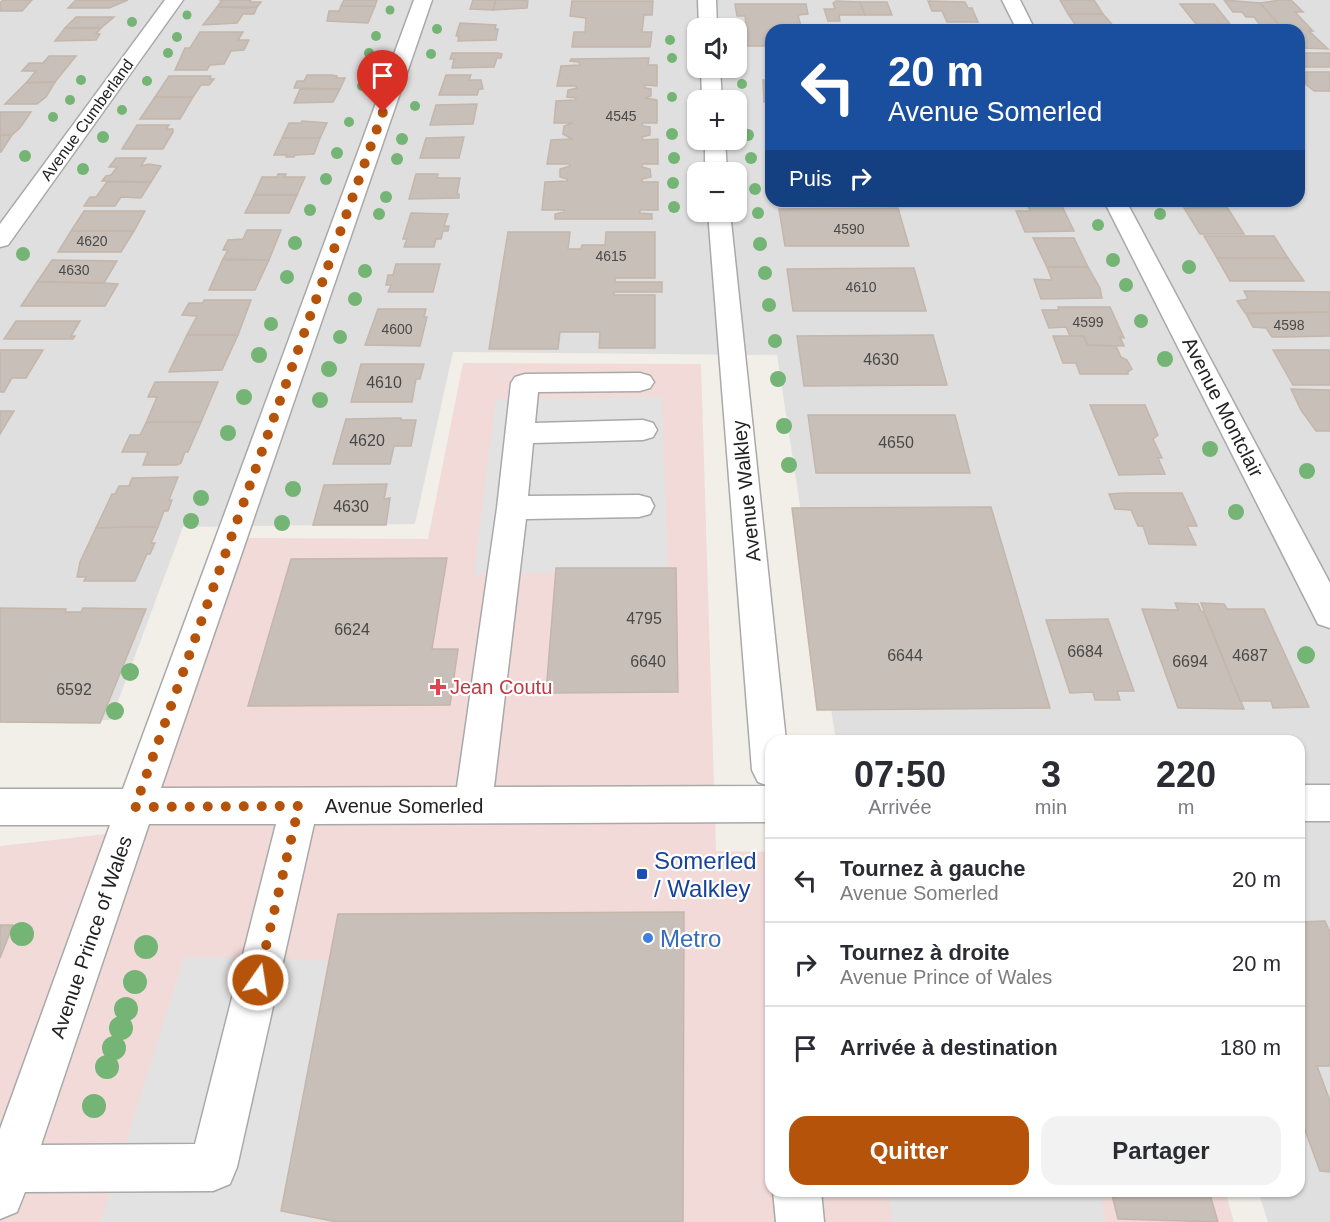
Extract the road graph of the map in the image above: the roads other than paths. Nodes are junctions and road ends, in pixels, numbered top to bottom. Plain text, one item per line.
1 (174, 0) edge
2 (423, 0) edge
3 (706, 0) edge
4 (1011, 0) edge
5 (707, 18) edge
6 (1023, 24) edge
7 (1118, 207) edge
8 (720, 222) edge
9 (0, 240) edge
10 (640, 382) dead end
11 (643, 430) dead end
12 (520, 433) junction
13 (639, 507) dead end
14 (512, 508) junction
15 (1330, 614) edge
16 (768, 735) edge
17 (1305, 803) edge
18 (1330, 803) edge
19 (765, 804) edge
20 (299, 806) junction
21 (473, 806) junction
22 (0, 807) edge
23 (135, 807) junction
24 (5, 1182) edge
25 (798, 1197) edge
26 (800, 1222) edge

1 - 9 street, Avenue Cumberland
2 - 23 street, Avenue Prince of Wales
3 - 5 street
4 - 6 street
7 - 15 street, Avenue Montclair
8 - 16 street, Avenue Walkley
10 - 12 street
11 - 12 street
12 - 14 street
13 - 14 street
14 - 21 street
17 - 18 street
19 - 21 street, Avenue Somerled
20 - 21 street, Avenue Somerled
20 - 23 street, Avenue Somerled
20 - 24 street
22 - 23 street, Avenue Somerled
23 - 24 street, Avenue Prince of Wales
25 - 26 street

